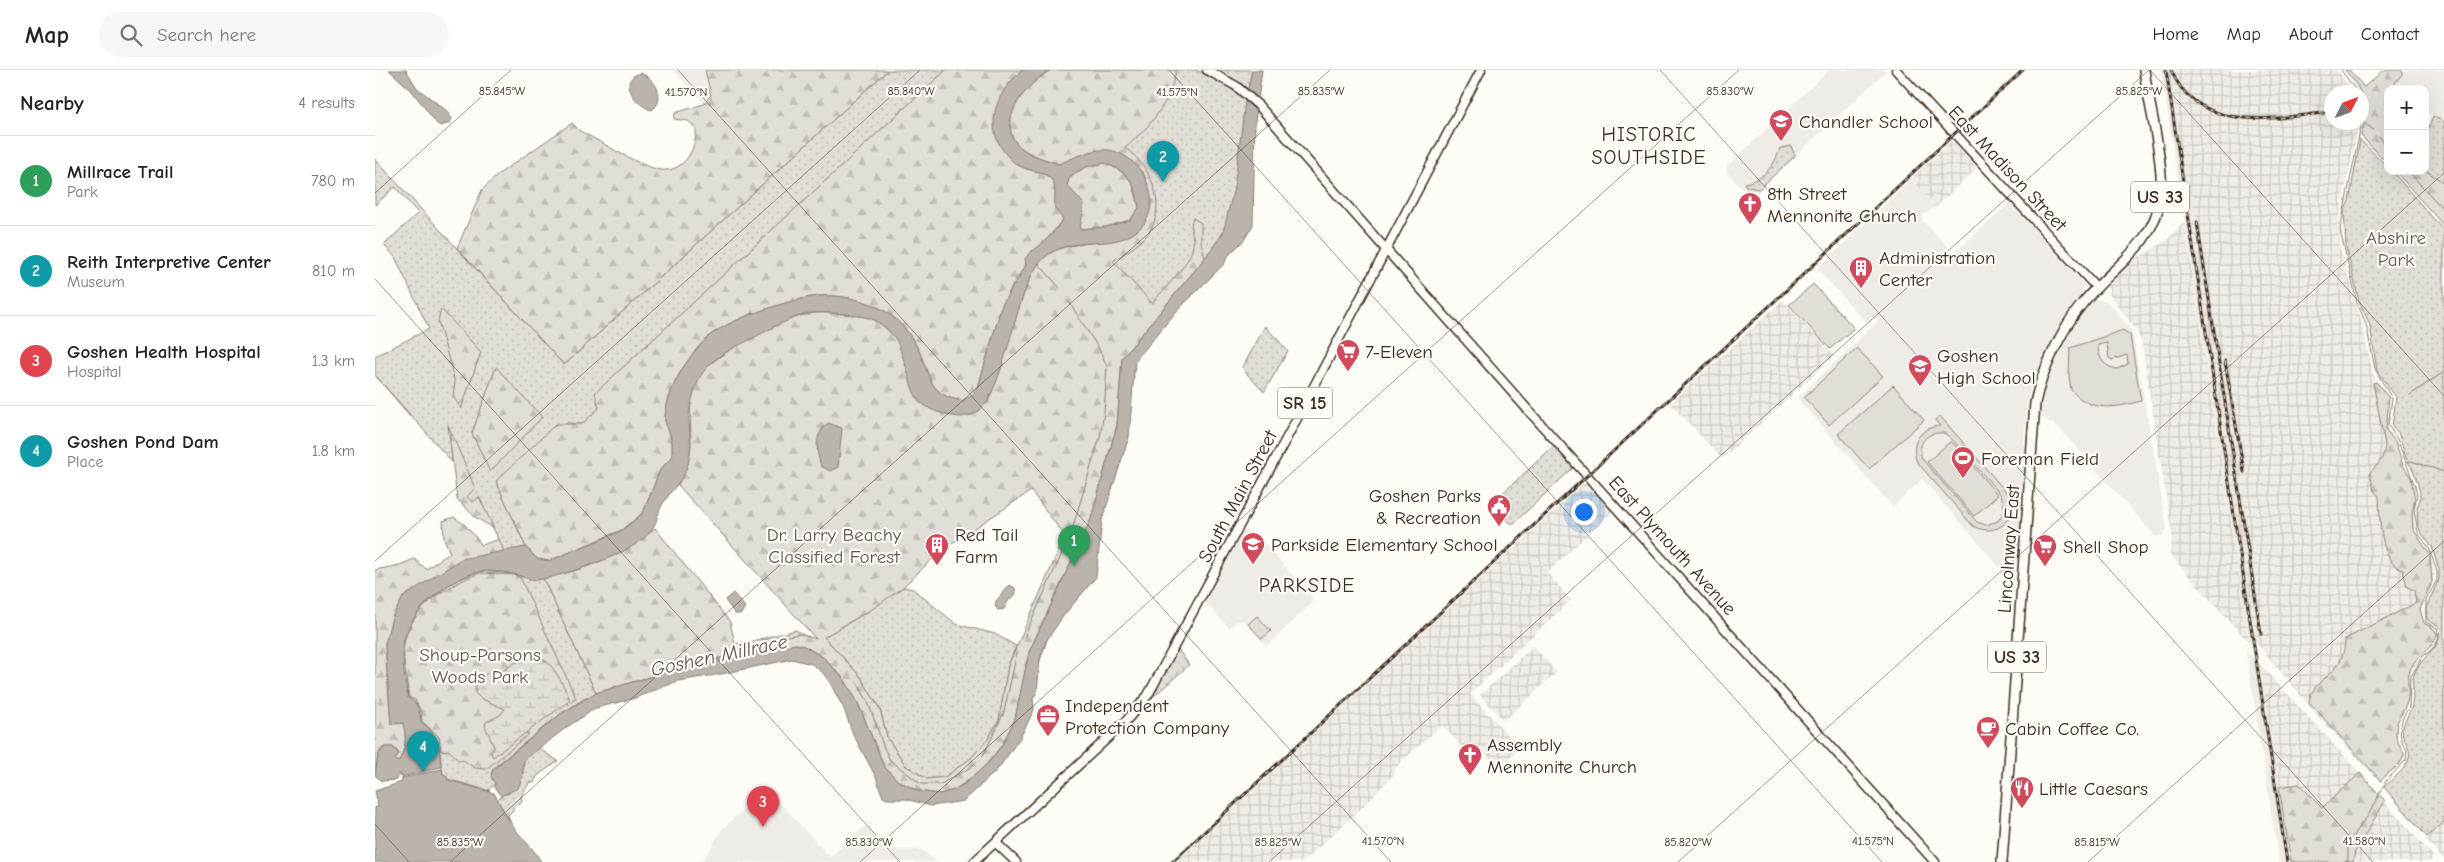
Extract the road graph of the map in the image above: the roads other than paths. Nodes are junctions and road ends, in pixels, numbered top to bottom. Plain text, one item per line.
1 (1207, 70) edge
2 (1481, 70) edge
3 (1896, 70) edge
4 (2143, 70) edge
5 (1386, 250) junction
6 (2097, 288) junction
7 (996, 843) junction
8 (975, 862) edge
9 (1010, 862) edge
10 (1017, 862) edge
11 (1935, 862) edge
12 (2002, 862) edge

1 - 5 main road, East Plymouth Avenue
2 - 5 main road, South Main Street / SR 15
3 - 6 main road, East Madison Street
4 - 6 highway, Lincolnway East / US 33
5 - 7 main road, South Main Street / SR 15
5 - 11 main road, East Plymouth Avenue
6 - 12 highway, Lincolnway East / US 33
7 - 8 main road, SR 15
7 - 9 main road
7 - 10 main road

